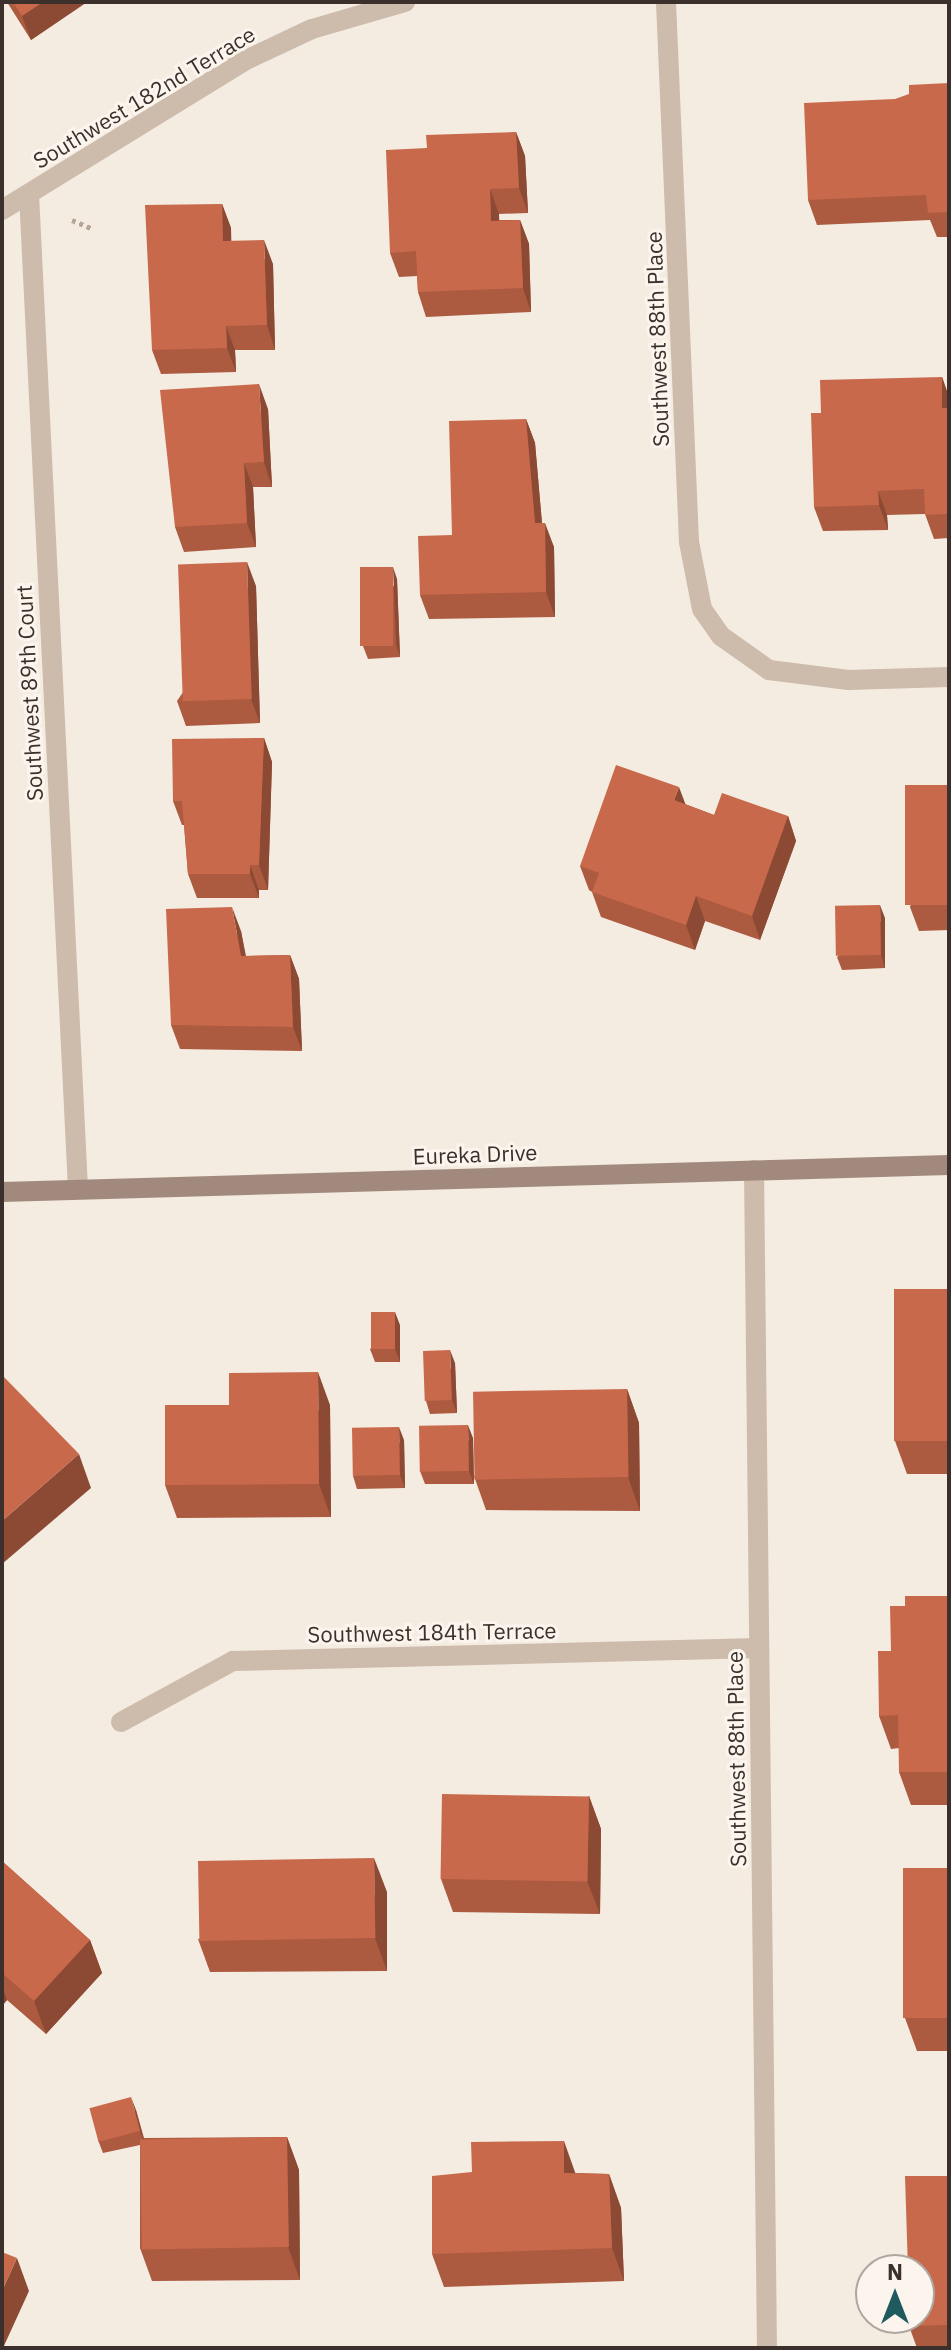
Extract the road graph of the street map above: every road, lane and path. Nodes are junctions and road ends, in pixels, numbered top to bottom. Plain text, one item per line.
1 (405, 2) edge
2 (666, 2) edge
3 (29, 194) junction
4 (2, 210) edge
5 (72, 220) dead end
6 (93, 229) dead end
7 (949, 677) edge
8 (949, 1165) edge
9 (754, 1170) junction
10 (78, 1189) junction
11 (2, 1192) edge
12 (759, 1648) junction
13 (121, 1722) dead end
14 (767, 2348) edge

1 - 3 street, Southwest 182nd Terrace
2 - 7 street, Southwest 88th Place
3 - 4 street, Southwest 182nd Terrace
3 - 10 street, Southwest 89th Court
5 - 6 path
8 - 9 main road, Eureka Drive
9 - 10 main road, Eureka Drive
9 - 12 street, Southwest 88th Place
10 - 11 main road, Eureka Drive
12 - 13 street, Southwest 184th Terrace
12 - 14 street, Southwest 88th Place

